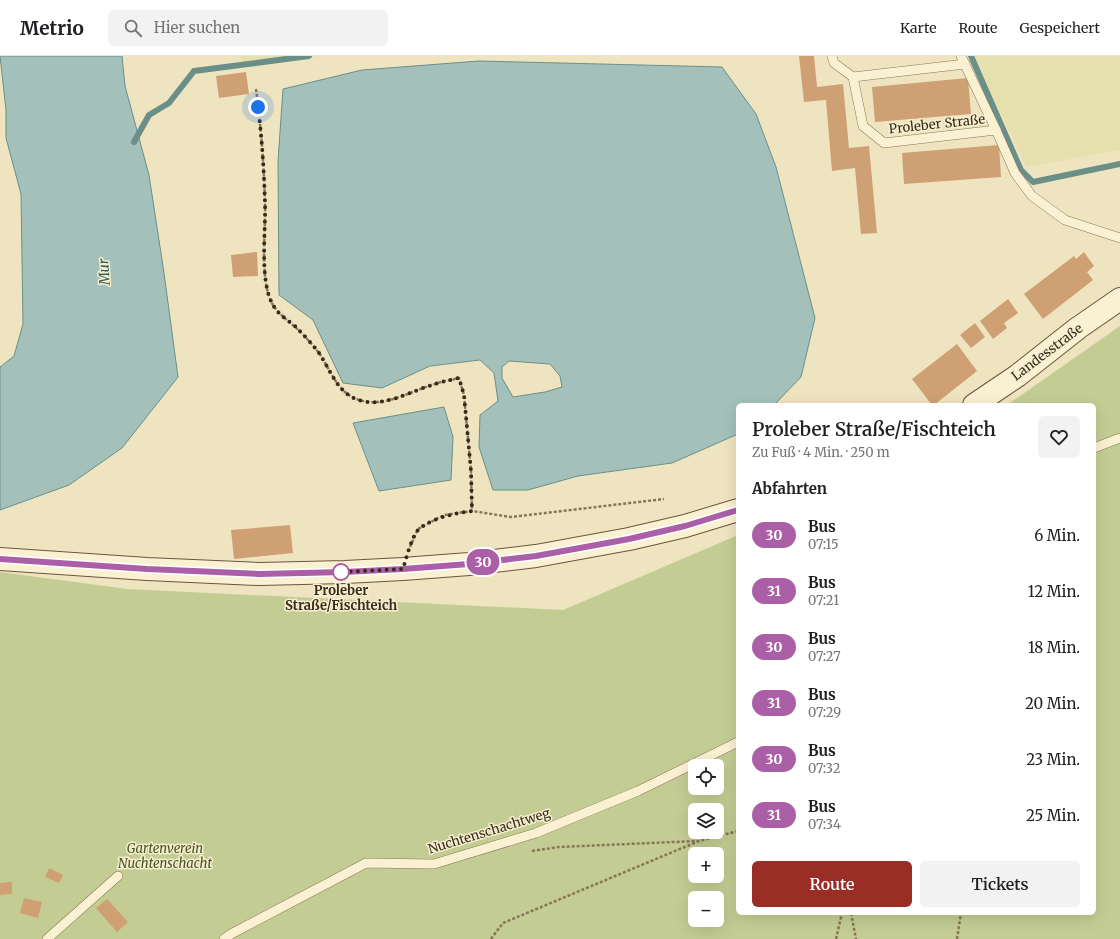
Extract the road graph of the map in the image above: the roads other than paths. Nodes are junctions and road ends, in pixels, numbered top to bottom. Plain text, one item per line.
1 (832, 56) edge
2 (963, 60) edge
3 (853, 77) junction
4 (996, 130) junction
5 (1120, 238) edge
6 (1120, 299) edge
7 (977, 403) edge
8 (1120, 438) edge
9 (1096, 447) edge
10 (736, 511) edge
11 (0, 559) edge
12 (736, 743) edge
13 (118, 876) dead end
14 (47, 939) edge
15 (224, 939) edge

1 - 3 lane
2 - 3 lane, Proleber Straße
2 - 4 lane, Proleber Straße
3 - 4 lane, Proleber Straße
4 - 5 lane, Proleber Straße
6 - 7 main road, Landesstraße
8 - 9 lane
10 - 11 main road
12 - 15 lane, Nuchtenschachtweg
13 - 14 lane

